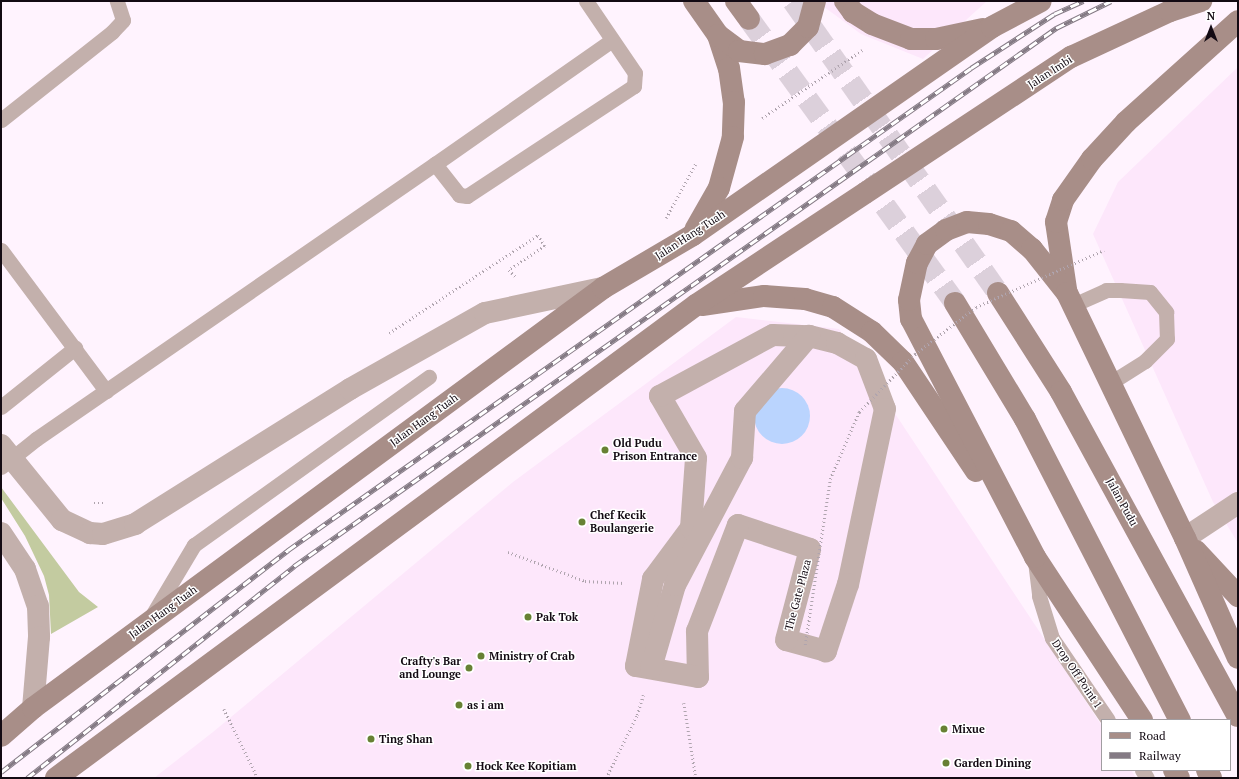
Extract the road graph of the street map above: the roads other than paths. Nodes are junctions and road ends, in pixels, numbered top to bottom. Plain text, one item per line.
1 (117, 1) edge
2 (586, 1) edge
3 (694, 1) edge
4 (736, 1) edge
5 (815, 1) edge
6 (845, 1) edge
7 (1041, 1) edge
8 (1201, 1) edge
9 (749, 19) tunnel mouth
10 (1238, 21) edge
11 (992, 27) junction
12 (718, 36) junction
13 (612, 40) junction
14 (1, 120) edge
15 (436, 164) junction
16 (693, 235) junction
17 (1, 250) edge
18 (603, 288) junction
19 (998, 293) tunnel mouth
20 (1070, 299) junction
21 (955, 303) tunnel mouth
22 (696, 305) junction
23 (809, 336) junction
24 (75, 348) junction
25 (429, 377) dead end
26 (1110, 383) junction
27 (106, 391) junction
28 (1, 407) edge
29 (4, 457) edge
30 (720, 498) junction
31 (1238, 503) edge
32 (1013, 514) junction
33 (718, 526) dead end
34 (1, 533) edge
35 (1184, 538) junction
36 (1035, 557) junction
37 (1238, 596) edge
38 (148, 623) junction
39 (1238, 658) edge
40 (651, 668) junction
41 (33, 708) junction
42 (1238, 716) edge
43 (1107, 719) edge
44 (1141, 719) edge
45 (1179, 719) edge
46 (1, 736) edge
47 (64, 776) edge

1 - 14 lane
2 - 13 lane
3 - 12 main road
4 - 9 main road
5 - 12 main road
6 - 11 main road
7 - 11 main road
8 - 22 main road, Jalan Imbi
10 - 20 main road
11 - 16 main road, Jalan Hang Tuah
12 - 16 main road
13 - 15 lane
13 - 15 lane
15 - 27 lane
16 - 18 main road, Jalan Hang Tuah
17 - 24 lane
18 - 29 street
18 - 38 main road, Jalan Hang Tuah
19 - 42 main road, Jalan Pudu
20 - 26 main road
20 - 26 lane
20 - 32 main road
21 - 45 main road
22 - 32 main road
22 - 47 main road
23 - 30 street
23 - 40 street, The Gate Plaza
23 - 40 street, The Gate Plaza
24 - 27 lane
24 - 28 lane
25 - 38 lane
26 - 35 main road
27 - 29 lane
30 - 33 street
30 - 40 street
31 - 35 street
32 - 36 main road
34 - 41 street
35 - 37 main road
35 - 39 main road
36 - 43 lane, Drop Off Point 1
36 - 44 main road
38 - 41 main road, Jalan Hang Tuah
41 - 46 main road, Jalan Hang Tuah

